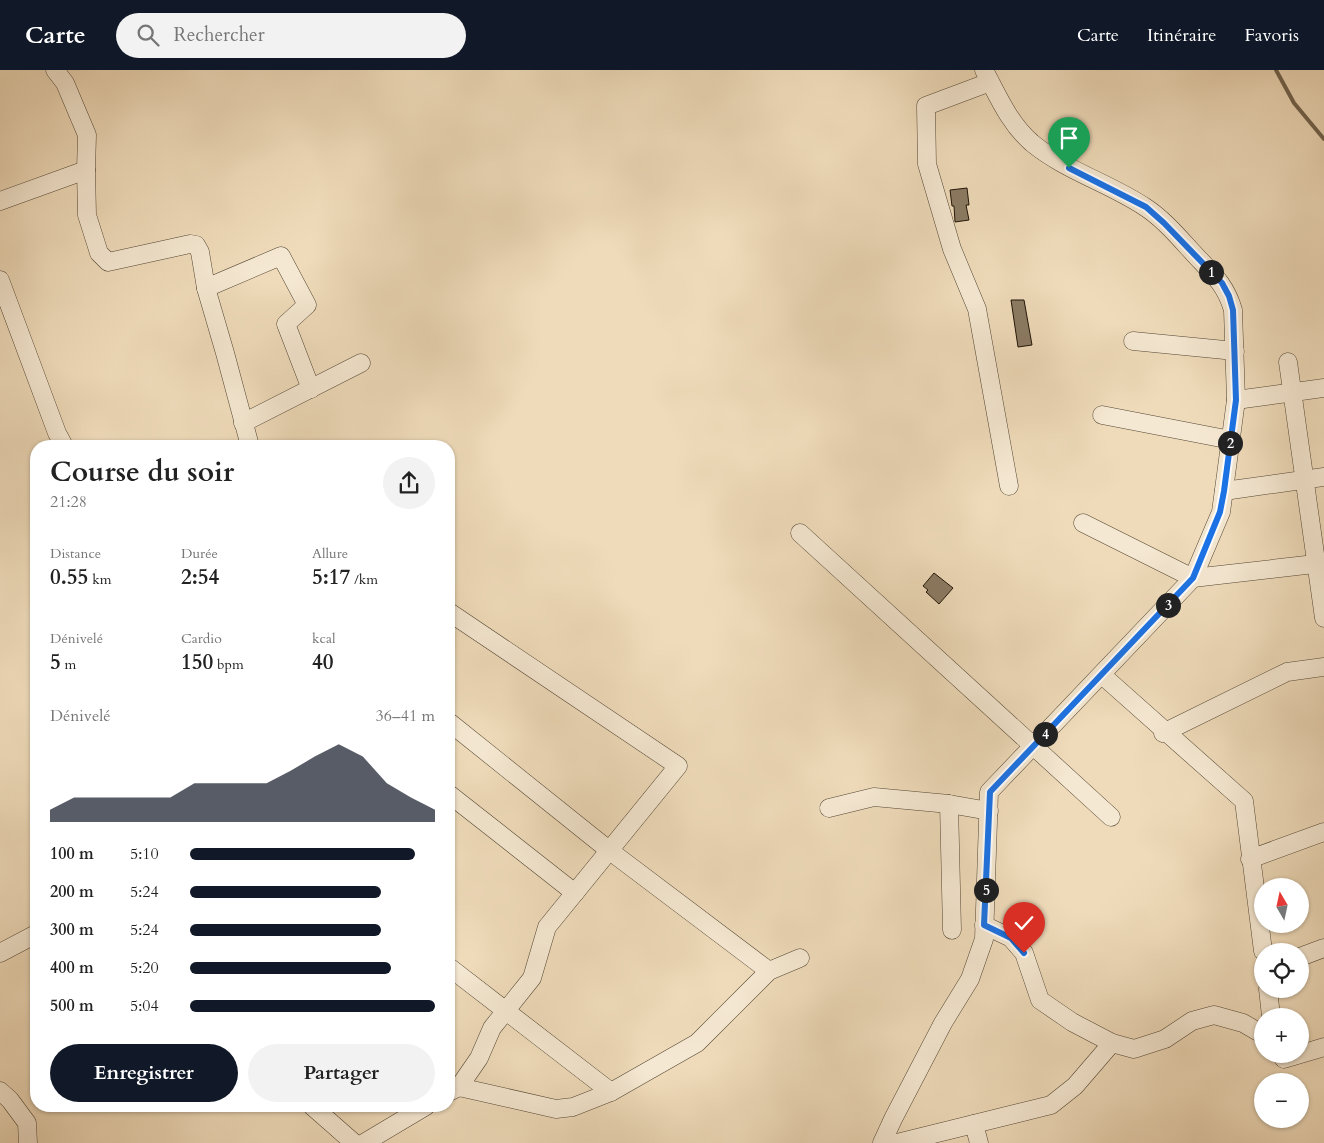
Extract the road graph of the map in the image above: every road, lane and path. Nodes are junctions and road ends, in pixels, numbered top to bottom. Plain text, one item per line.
1 (55, 70) edge
2 (987, 76) edge
3 (86, 170) junction
4 (0, 202) edge
5 (0, 280) edge
6 (206, 288) junction
7 (1133, 341) dead end
8 (1235, 351) junction
9 (1288, 362) dead end
10 (361, 364) dead end
11 (1324, 388) edge
12 (311, 389) junction
13 (1293, 392) junction
14 (1236, 400) junction
15 (1102, 415) dead end
16 (243, 423) junction
17 (61, 440) edge
18 (248, 440) edge
19 (1231, 440) junction
20 (1324, 477) edge
21 (1305, 480) junction
22 (1009, 486) dead end
23 (1224, 491) junction
24 (1083, 523) dead end
25 (800, 533) dead end
26 (1320, 563) edge
27 (1193, 578) junction
28 (455, 616) edge
29 (1324, 618) edge
30 (1324, 667) edge
31 (1102, 675) junction
32 (455, 727) edge
33 (1164, 732) junction
34 (1033, 746) junction
35 (455, 799) edge
36 (949, 804) junction
37 (829, 808) dead end
38 (989, 811) junction
39 (1111, 817) dead end
40 (1324, 832) edge
41 (610, 851) junction
42 (1250, 859) junction
43 (575, 893) junction
44 (984, 925) junction
45 (952, 930) dead end
46 (30, 937) edge
47 (1262, 943) edge
48 (1324, 948) edge
49 (0, 952) edge
50 (1309, 953) edge
51 (800, 958) dead end
52 (769, 971) junction
53 (455, 972) edge
54 (506, 1011) junction
55 (1254, 1029) edge
56 (1112, 1043) junction
57 (1324, 1047) edge
58 (1309, 1051) edge
59 (455, 1089) edge
60 (455, 1090) edge
61 (0, 1091) edge
62 (611, 1092) junction
63 (319, 1112) edge
64 (416, 1112) edge
65 (974, 1124) junction
66 (28, 1143) edge
67 (354, 1143) edge
68 (364, 1143) edge
69 (882, 1143) edge
70 (897, 1143) edge
71 (979, 1143) edge

1 - 3 street
2 - 8 street
2 - 22 street
3 - 4 street
3 - 6 street
5 - 17 street
6 - 12 street
6 - 16 street
7 - 8 street
8 - 14 street
9 - 13 street
10 - 12 street
11 - 13 street
12 - 16 street
13 - 14 street
13 - 21 street
14 - 19 street
15 - 19 street
16 - 18 street
19 - 23 street
20 - 21 street
21 - 23 street
21 - 26 street
23 - 27 street
24 - 27 street
25 - 34 street
26 - 27 street
26 - 29 street
27 - 31 street
28 - 41 street
30 - 33 street
31 - 33 street
31 - 34 street
32 - 41 street
33 - 42 street
34 - 38 street
34 - 39 street
35 - 43 street
36 - 37 street
36 - 38 street
36 - 45 street
38 - 44 street
40 - 42 street
41 - 43 street
41 - 52 street
42 - 47 street
43 - 54 street
44 - 56 street
44 - 69 street
46 - 49 street
48 - 50 street
51 - 52 street
52 - 62 street
53 - 54 street
54 - 59 street
54 - 62 street
55 - 56 street
56 - 65 street
57 - 58 street
60 - 62 street
61 - 66 street
63 - 67 street
64 - 68 street
65 - 70 street
65 - 71 street

